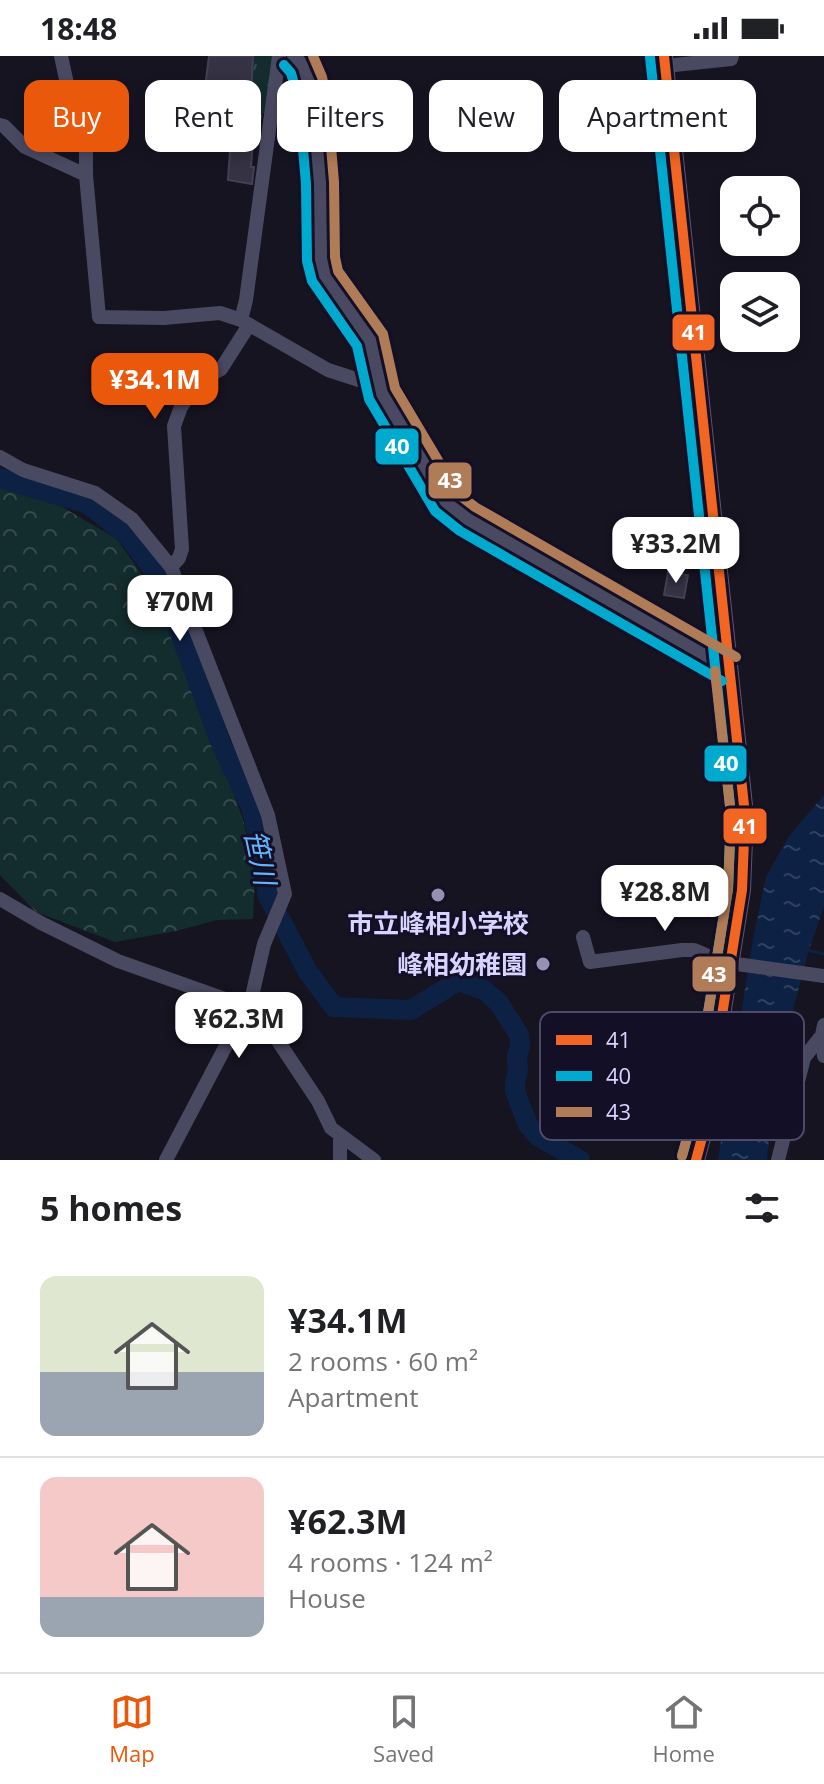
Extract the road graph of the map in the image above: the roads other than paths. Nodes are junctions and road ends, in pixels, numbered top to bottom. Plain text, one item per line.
1 (61, 56) edge
2 (279, 56) edge
3 (294, 56) edge
4 (732, 56) edge
5 (665, 61) edge
6 (0, 125) edge
7 (86, 175) junction
8 (245, 322) junction
9 (382, 393) junction
10 (0, 457) edge
11 (171, 567) junction
12 (729, 669) junction
13 (0, 899) edge
14 (583, 937) dead end
15 (737, 965) junction
16 (824, 976) edge
17 (249, 1001) junction
18 (728, 1012) edge
19 (823, 1030) edge
20 (824, 1056) edge
21 (804, 1058) edge
22 (340, 1135) junction
23 (701, 1140) edge
24 (783, 1140) edge
25 (166, 1160) edge
26 (340, 1160) edge
27 (374, 1160) edge
28 (696, 1160) edge
29 (778, 1160) edge

1 - 7 street
2 - 8 street
3 - 9 street
4 - 5 street
5 - 12 main road
6 - 7 street
7 - 8 street
8 - 9 street
8 - 11 street
9 - 12 street
10 - 11 street
11 - 17 street
12 - 15 main road
13 - 17 street
14 - 15 street
15 - 16 street
15 - 18 main road
17 - 22 street
17 - 25 street
19 - 20 street
19 - 21 street
22 - 26 street
22 - 27 street
23 - 28 main road
24 - 29 street

